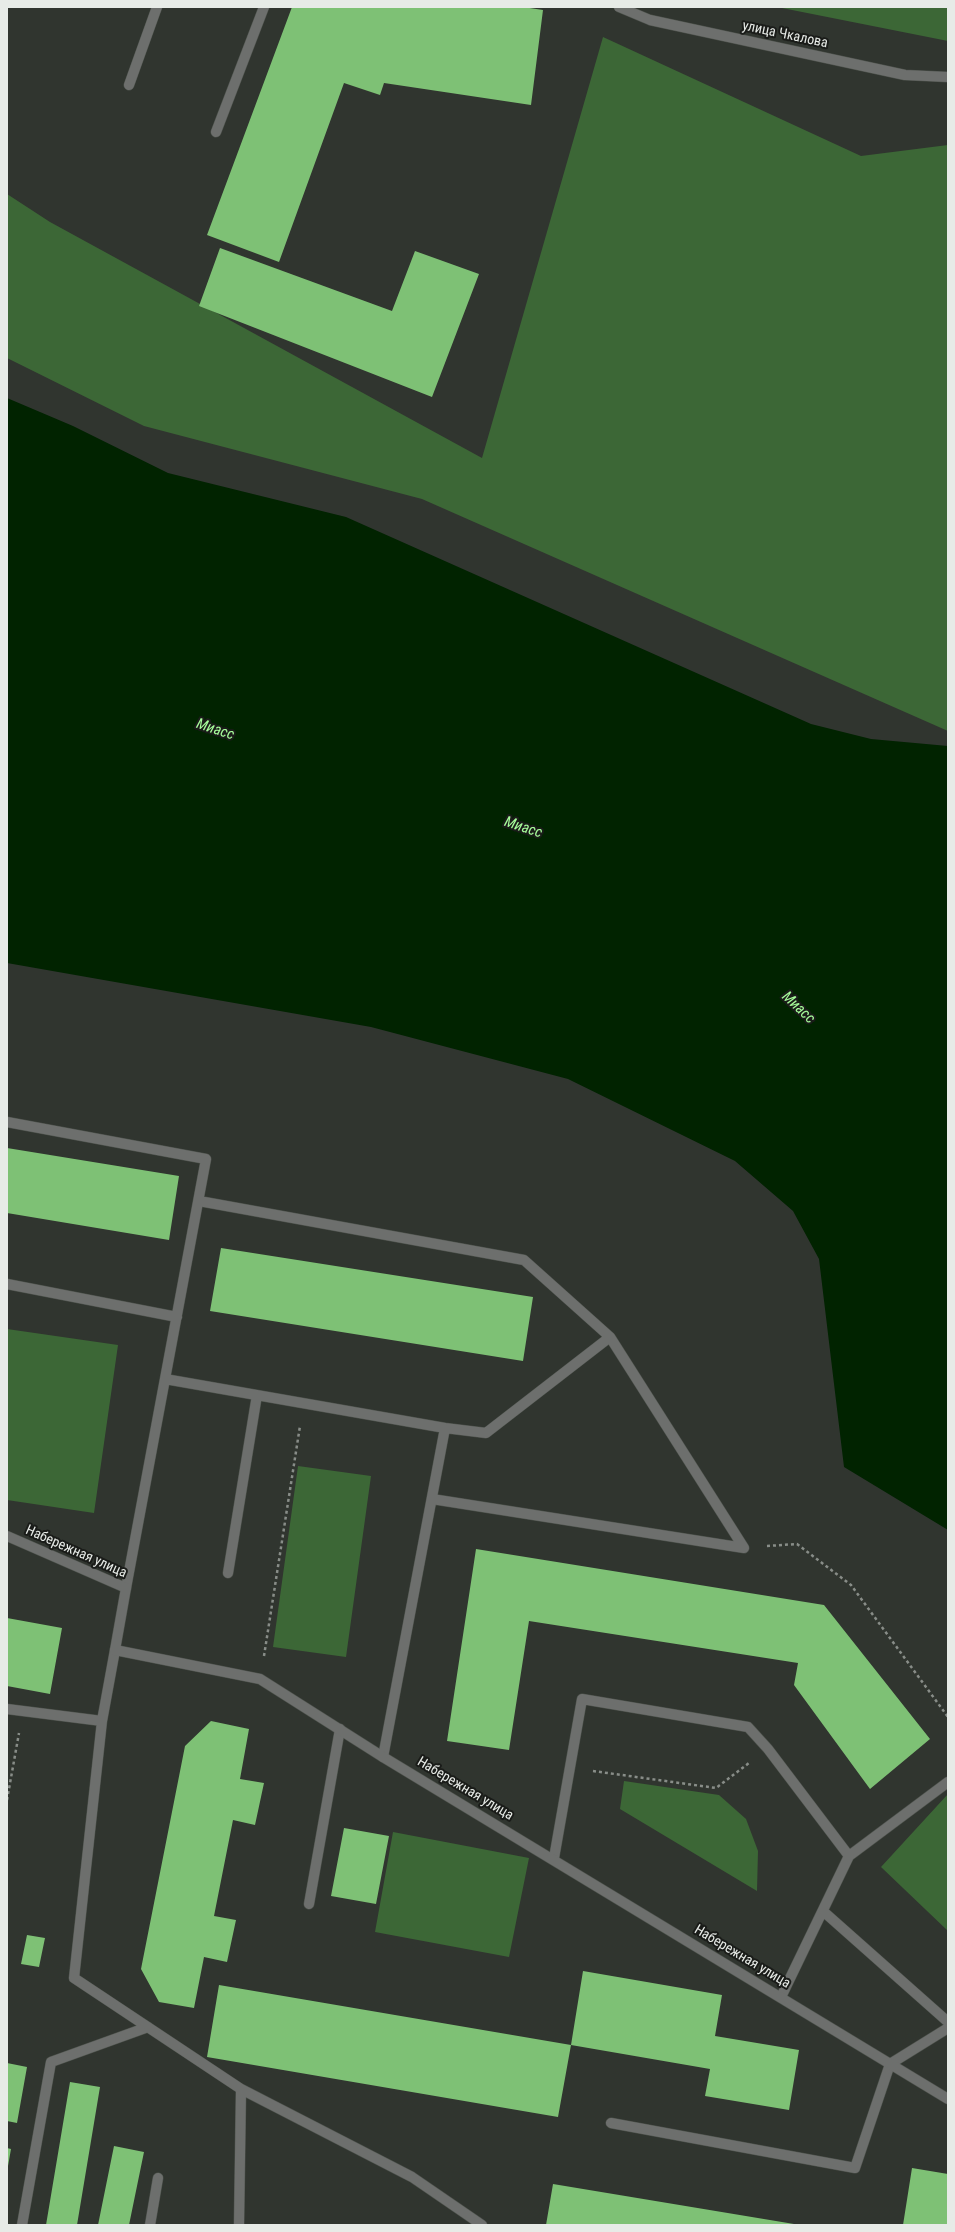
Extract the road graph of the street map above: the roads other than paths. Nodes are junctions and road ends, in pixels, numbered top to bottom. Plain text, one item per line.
1 (157, 7) edge
2 (264, 7) edge
3 (619, 7) edge
4 (948, 77) edge
5 (129, 85) dead end
6 (216, 132) dead end
7 (7, 1122) edge
8 (199, 1201) junction
9 (7, 1284) edge
10 (177, 1317) junction
11 (610, 1337) junction
12 (166, 1379) junction
13 (257, 1395) junction
14 (445, 1428) junction
15 (432, 1499) junction
16 (7, 1536) edge
17 (228, 1572) dead end
18 (126, 1588) junction
19 (115, 1650) junction
20 (7, 1709) edge
21 (102, 1721) junction
22 (340, 1729) junction
23 (384, 1757) junction
24 (948, 1782) edge
25 (849, 1856) junction
26 (554, 1858) junction
27 (309, 1904) dead end
28 (824, 1912) junction
29 (781, 1997) junction
30 (948, 2022) edge
31 (148, 2027) junction
32 (948, 2028) edge
33 (890, 2064) junction
34 (241, 2090) junction
35 (948, 2099) edge
36 (611, 2123) dead end
37 (158, 2178) dead end
38 (22, 2225) edge
39 (150, 2225) edge
40 (239, 2225) edge
41 (482, 2225) edge

1 - 5 street
2 - 6 street
3 - 4 street, улица Чкалова
7 - 8 street
8 - 10 street
8 - 11 street
9 - 10 street
10 - 12 street
11 - 14 street
11 - 15 street
12 - 13 street
12 - 18 street
13 - 14 street
13 - 17 street
14 - 15 street
15 - 23 street
16 - 18 street, Набережная улица
18 - 19 street, Набережная улица
19 - 21 street
19 - 22 street, Набережная улица
20 - 21 street
21 - 31 street
22 - 23 street, Набережная улица
22 - 27 street
23 - 26 street, Набережная улица
24 - 25 street
25 - 26 street
25 - 28 street
26 - 29 street, Набережная улица
28 - 29 street
28 - 30 street
29 - 33 street, Набережная улица
31 - 34 street
31 - 38 street
32 - 33 street
33 - 35 street, Набережная улица
33 - 36 street
34 - 40 street
34 - 41 street
37 - 39 street

